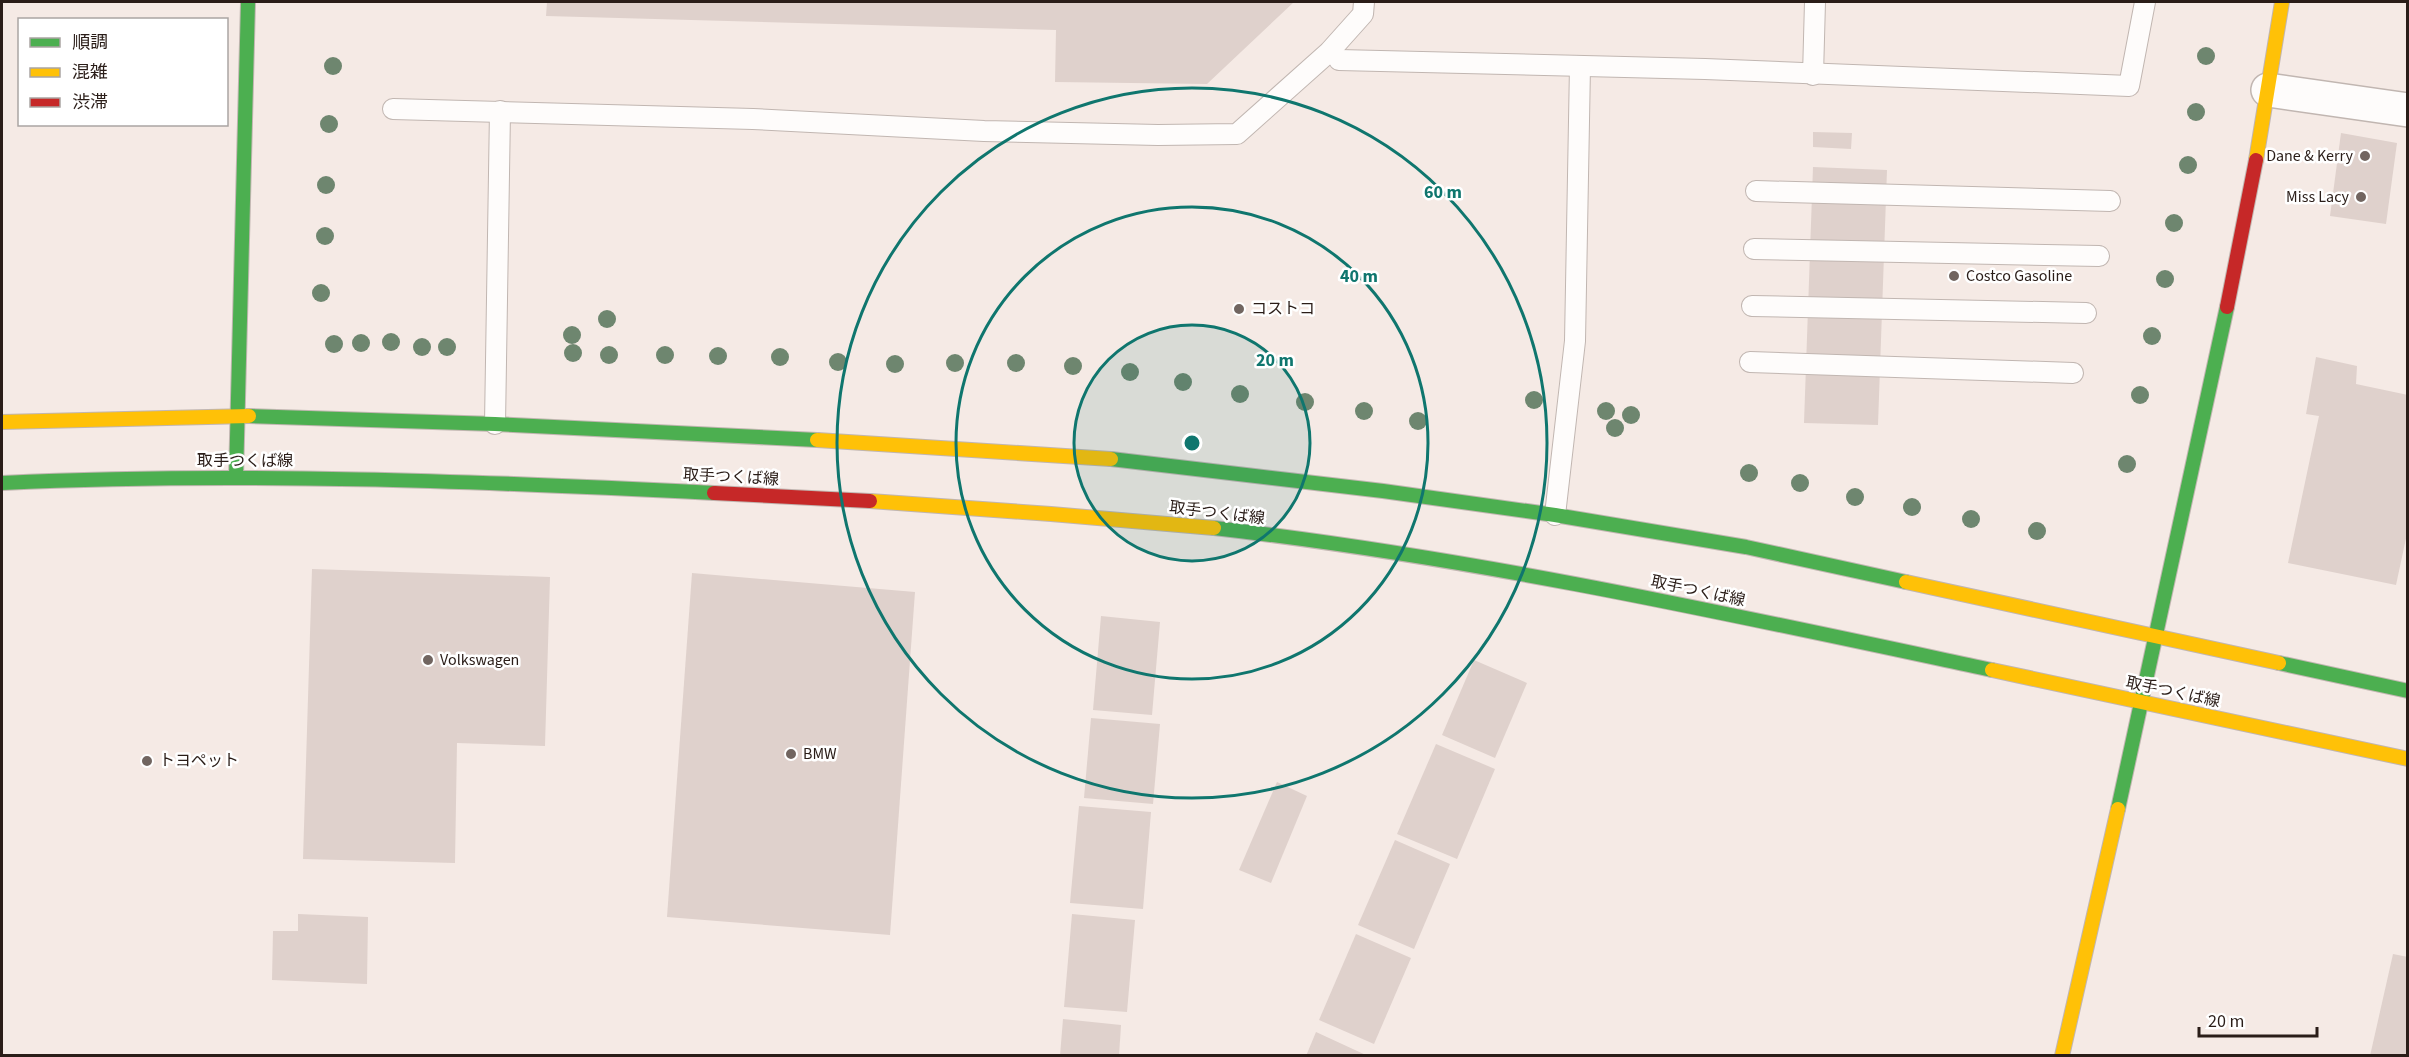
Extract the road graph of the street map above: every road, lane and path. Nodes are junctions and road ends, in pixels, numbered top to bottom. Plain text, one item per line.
1 (248, 2) edge
2 (1364, 2) edge
3 (1815, 2) edge
4 (2145, 2) edge
5 (2282, 2) edge
6 (1339, 60) dead end
7 (1580, 66) junction
8 (1813, 75) junction
9 (2268, 90) junction
10 (393, 109) dead end
11 (2408, 110) edge
12 (500, 111) junction
13 (1756, 191) dead end
14 (2110, 201) dead end
15 (1754, 249) dead end
16 (2098, 256) dead end
17 (1752, 306) dead end
18 (2086, 313) dead end
19 (1750, 362) dead end
20 (2073, 373) dead end
21 (238, 417) junction
22 (2, 422) edge
23 (495, 424) junction
24 (236, 478) junction
25 (2, 483) edge
26 (1555, 515) junction
27 (2156, 636) junction
28 (2408, 691) edge
29 (2142, 702) junction
30 (2408, 759) edge
31 (2062, 1056) edge

1 - 21 main road
2 - 12 lane
3 - 8 lane
4 - 8 lane
5 - 9 main road
6 - 7 lane
7 - 8 lane
7 - 26 lane
9 - 11 street
9 - 27 main road
10 - 12 lane
12 - 23 lane
13 - 14 lane
15 - 16 lane
17 - 18 lane
19 - 20 lane
21 - 22 main road
21 - 23 main road
21 - 24 main road
23 - 26 main road
24 - 25 main road, 取手つくば線
24 - 29 main road, 取手つくば線
26 - 27 main road
27 - 28 main road
27 - 29 main road
29 - 30 main road, 取手つくば線
29 - 31 main road

